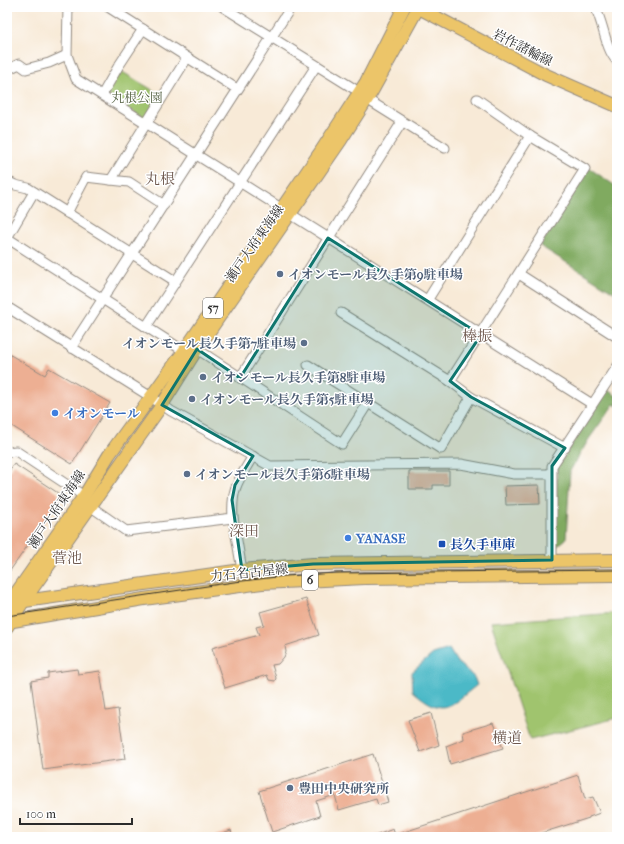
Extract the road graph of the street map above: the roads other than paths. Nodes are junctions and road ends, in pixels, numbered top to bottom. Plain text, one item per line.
1 (68, 7) edge
2 (108, 7) edge
3 (223, 7) edge
4 (291, 7) edge
5 (404, 7) edge
6 (417, 7) edge
7 (595, 7) edge
8 (143, 29) junction
9 (271, 38) junction
10 (67, 55) junction
11 (188, 58) junction
12 (617, 61) edge
13 (316, 66) junction
14 (7, 70) edge
15 (353, 88) dead end
16 (237, 89) junction
17 (102, 95) junction
18 (477, 99) dead end
19 (373, 103) dead end
20 (617, 106) edge
21 (146, 122) junction
22 (402, 122) junction
23 (530, 136) junction
24 (445, 148) dead end
25 (196, 155) junction
26 (111, 180) junction
27 (7, 181) edge
28 (239, 182) junction
29 (34, 192) junction
30 (164, 205) junction
31 (286, 211) junction
32 (67, 212) junction
33 (328, 238) junction
34 (132, 254) junction
35 (519, 274) junction
36 (175, 281) junction
37 (428, 299) junction
38 (103, 300) junction
39 (7, 307) edge
40 (341, 313) dead end
41 (146, 327) junction
42 (481, 335) junction
43 (617, 337) edge
44 (71, 348) junction
45 (198, 349) junction
46 (184, 351) junction
47 (308, 365) dead end
48 (617, 367) edge
49 (240, 378) junction
50 (450, 381) junction
51 (152, 397) junction
52 (470, 397) junction
53 (368, 403) junction
54 (592, 404) junction
55 (162, 405) junction
56 (565, 448) junction
57 (7, 452) edge
58 (253, 456) junction
59 (551, 474) junction
60 (87, 501) junction
61 (234, 518) junction
62 (552, 560) junction
63 (617, 560) edge
64 (242, 570) junction
65 (617, 575) edge
66 (22, 602) junction
67 (8, 604) edge
68 (8, 624) edge

1 - 10 street
2 - 8 street
3 - 9 street
4 - 9 street
5 - 31 main road, 瀬戸大府東海線 / 57
6 - 20 main road, 岩作諸輪線
6 - 31 main road, 瀬戸大府東海線 / 57
7 - 12 street
8 - 11 street
8 - 17 street
9 - 13 street
9 - 16 street
10 - 14 street
10 - 17 street
11 - 16 street
11 - 21 street
13 - 15 street
13 - 28 street
16 - 25 street
17 - 21 street
18 - 23 street
19 - 22 street
21 - 25 street
21 - 26 street
22 - 24 street
22 - 33 street
23 - 35 street
23 - 37 street
25 - 28 street
25 - 30 street
26 - 30 street
26 - 32 street
27 - 29 street
28 - 31 street
28 - 36 street
29 - 32 street
29 - 38 street
30 - 34 street
31 - 33 street
31 - 45 main road, 瀬戸大府東海線 / 57
31 - 46 main road, 瀬戸大府東海線 / 57
32 - 34 street
33 - 37 street
33 - 49 street
34 - 36 street
34 - 38 street
35 - 42 street
35 - 43 street
36 - 41 street
37 - 42 street
38 - 41 street
38 - 44 street
39 - 44 street
40 - 50 street
41 - 46 street
42 - 50 street
42 - 54 street
44 - 51 street
45 - 49 street
45 - 55 main road, 瀬戸大府東海線 / 57
46 - 51 main road, 瀬戸大府東海線 / 57
47 - 53 street
48 - 54 street
49 - 53 street
50 - 52 street
51 - 55 street
51 - 60 main road, 瀬戸大府東海線 / 57
52 - 53 street
52 - 56 street
54 - 56 street
55 - 58 street
55 - 60 main road, 瀬戸大府東海線 / 57
56 - 59 street
57 - 60 street
58 - 59 street
58 - 61 street
59 - 62 street
60 - 61 street
60 - 66 main road, 瀬戸大府東海線 / 57
60 - 67 main road, 瀬戸大府東海線 / 57
61 - 64 street
62 - 63 main road, 力石名古屋線 / 6
62 - 64 main road, 力石名古屋線 / 6
64 - 66 main road, 力石名古屋線 / 6
65 - 68 main road, 力石名古屋線 / 6
66 - 67 main road, 力石名古屋線 / 6
66 - 68 main road, 瀬戸大府東海線 / 57

